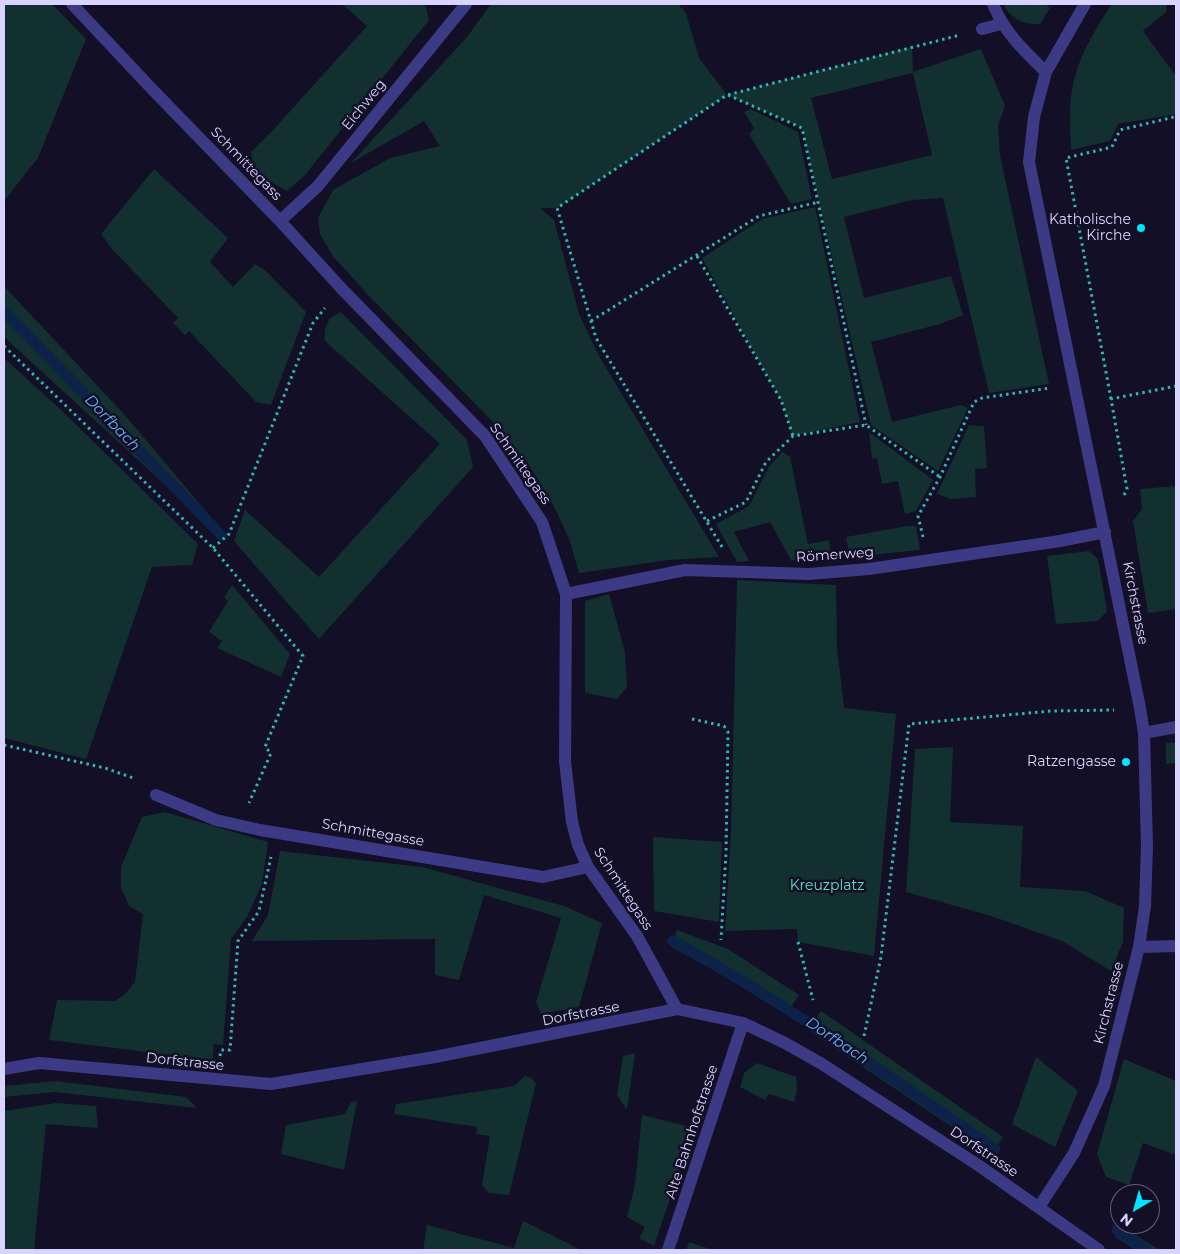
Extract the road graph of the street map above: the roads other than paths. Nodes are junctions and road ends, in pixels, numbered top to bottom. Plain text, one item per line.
1 (72, 4) edge
2 (466, 4) edge
3 (993, 4) edge
4 (1085, 4) edge
5 (1001, 24) junction
6 (982, 29) road end
7 (1046, 72) junction
8 (280, 221) junction
9 (1106, 532) junction
10 (566, 594) junction
11 (1176, 727) edge
12 (1144, 733) junction
13 (156, 795) road end
14 (588, 867) junction
15 (1176, 946) edge
16 (1139, 947) junction
17 (677, 1009) junction
18 (743, 1023) junction
19 (4, 1069) edge
20 (1039, 1207) junction
21 (668, 1250) edge
22 (1099, 1250) edge

1 - 8 street, Schmittegass
2 - 8 street, Eichweg
3 - 5 street
4 - 7 street, Kirchstrasse
5 - 6 street
5 - 7 street
7 - 9 street, Kirchstrasse
8 - 10 street, Schmittegass
9 - 10 street, Römerweg
9 - 12 street, Kirchstrasse
10 - 14 street, Schmittegass
11 - 12 street
12 - 16 street, Kirchstrasse
13 - 14 street, Schmittegasse
14 - 17 street, Schmittegass
15 - 16 street
16 - 20 street, Kirchstrasse
17 - 18 street, Dorfstrasse
17 - 19 street, Dorfstrasse
18 - 20 street, Dorfstrasse
18 - 21 street, Alte Bahnhofstrasse
20 - 22 street, Dorfstrasse

